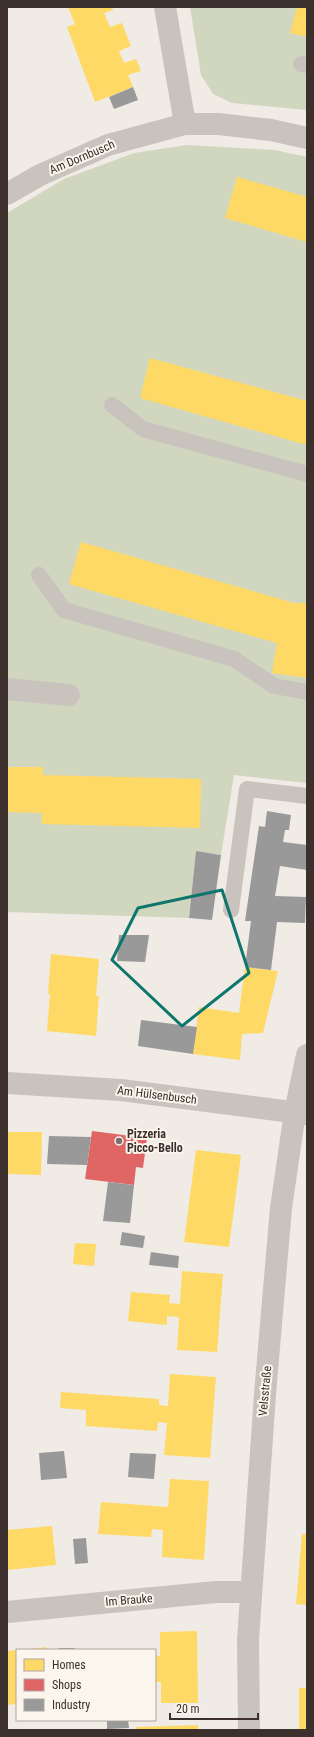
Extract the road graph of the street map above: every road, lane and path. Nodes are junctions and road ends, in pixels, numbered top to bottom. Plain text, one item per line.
1 (165, 7) edge
2 (185, 124) junction
3 (307, 138) edge
4 (7, 194) edge
5 (112, 405) dead end
6 (307, 474) edge
7 (39, 575) dead end
8 (7, 689) edge
9 (307, 692) edge
10 (69, 695) dead end
11 (307, 796) edge
12 (231, 910) dead end
13 (307, 1055) edge
14 (7, 1083) edge
15 (301, 1113) edge
16 (251, 1592) junction
17 (7, 1612) edge
18 (249, 1730) edge

1 - 2 street
2 - 3 street, Am Dornbusch
2 - 4 street, Am Dornbusch
5 - 6 lane
7 - 9 lane
8 - 10 street
11 - 12 lane
13 - 15 street, Velsstraße
14 - 15 street, Am Hülsenbusch
15 - 16 street, Velsstraße
16 - 17 street, Im Brauke
16 - 18 street, Velsstraße

